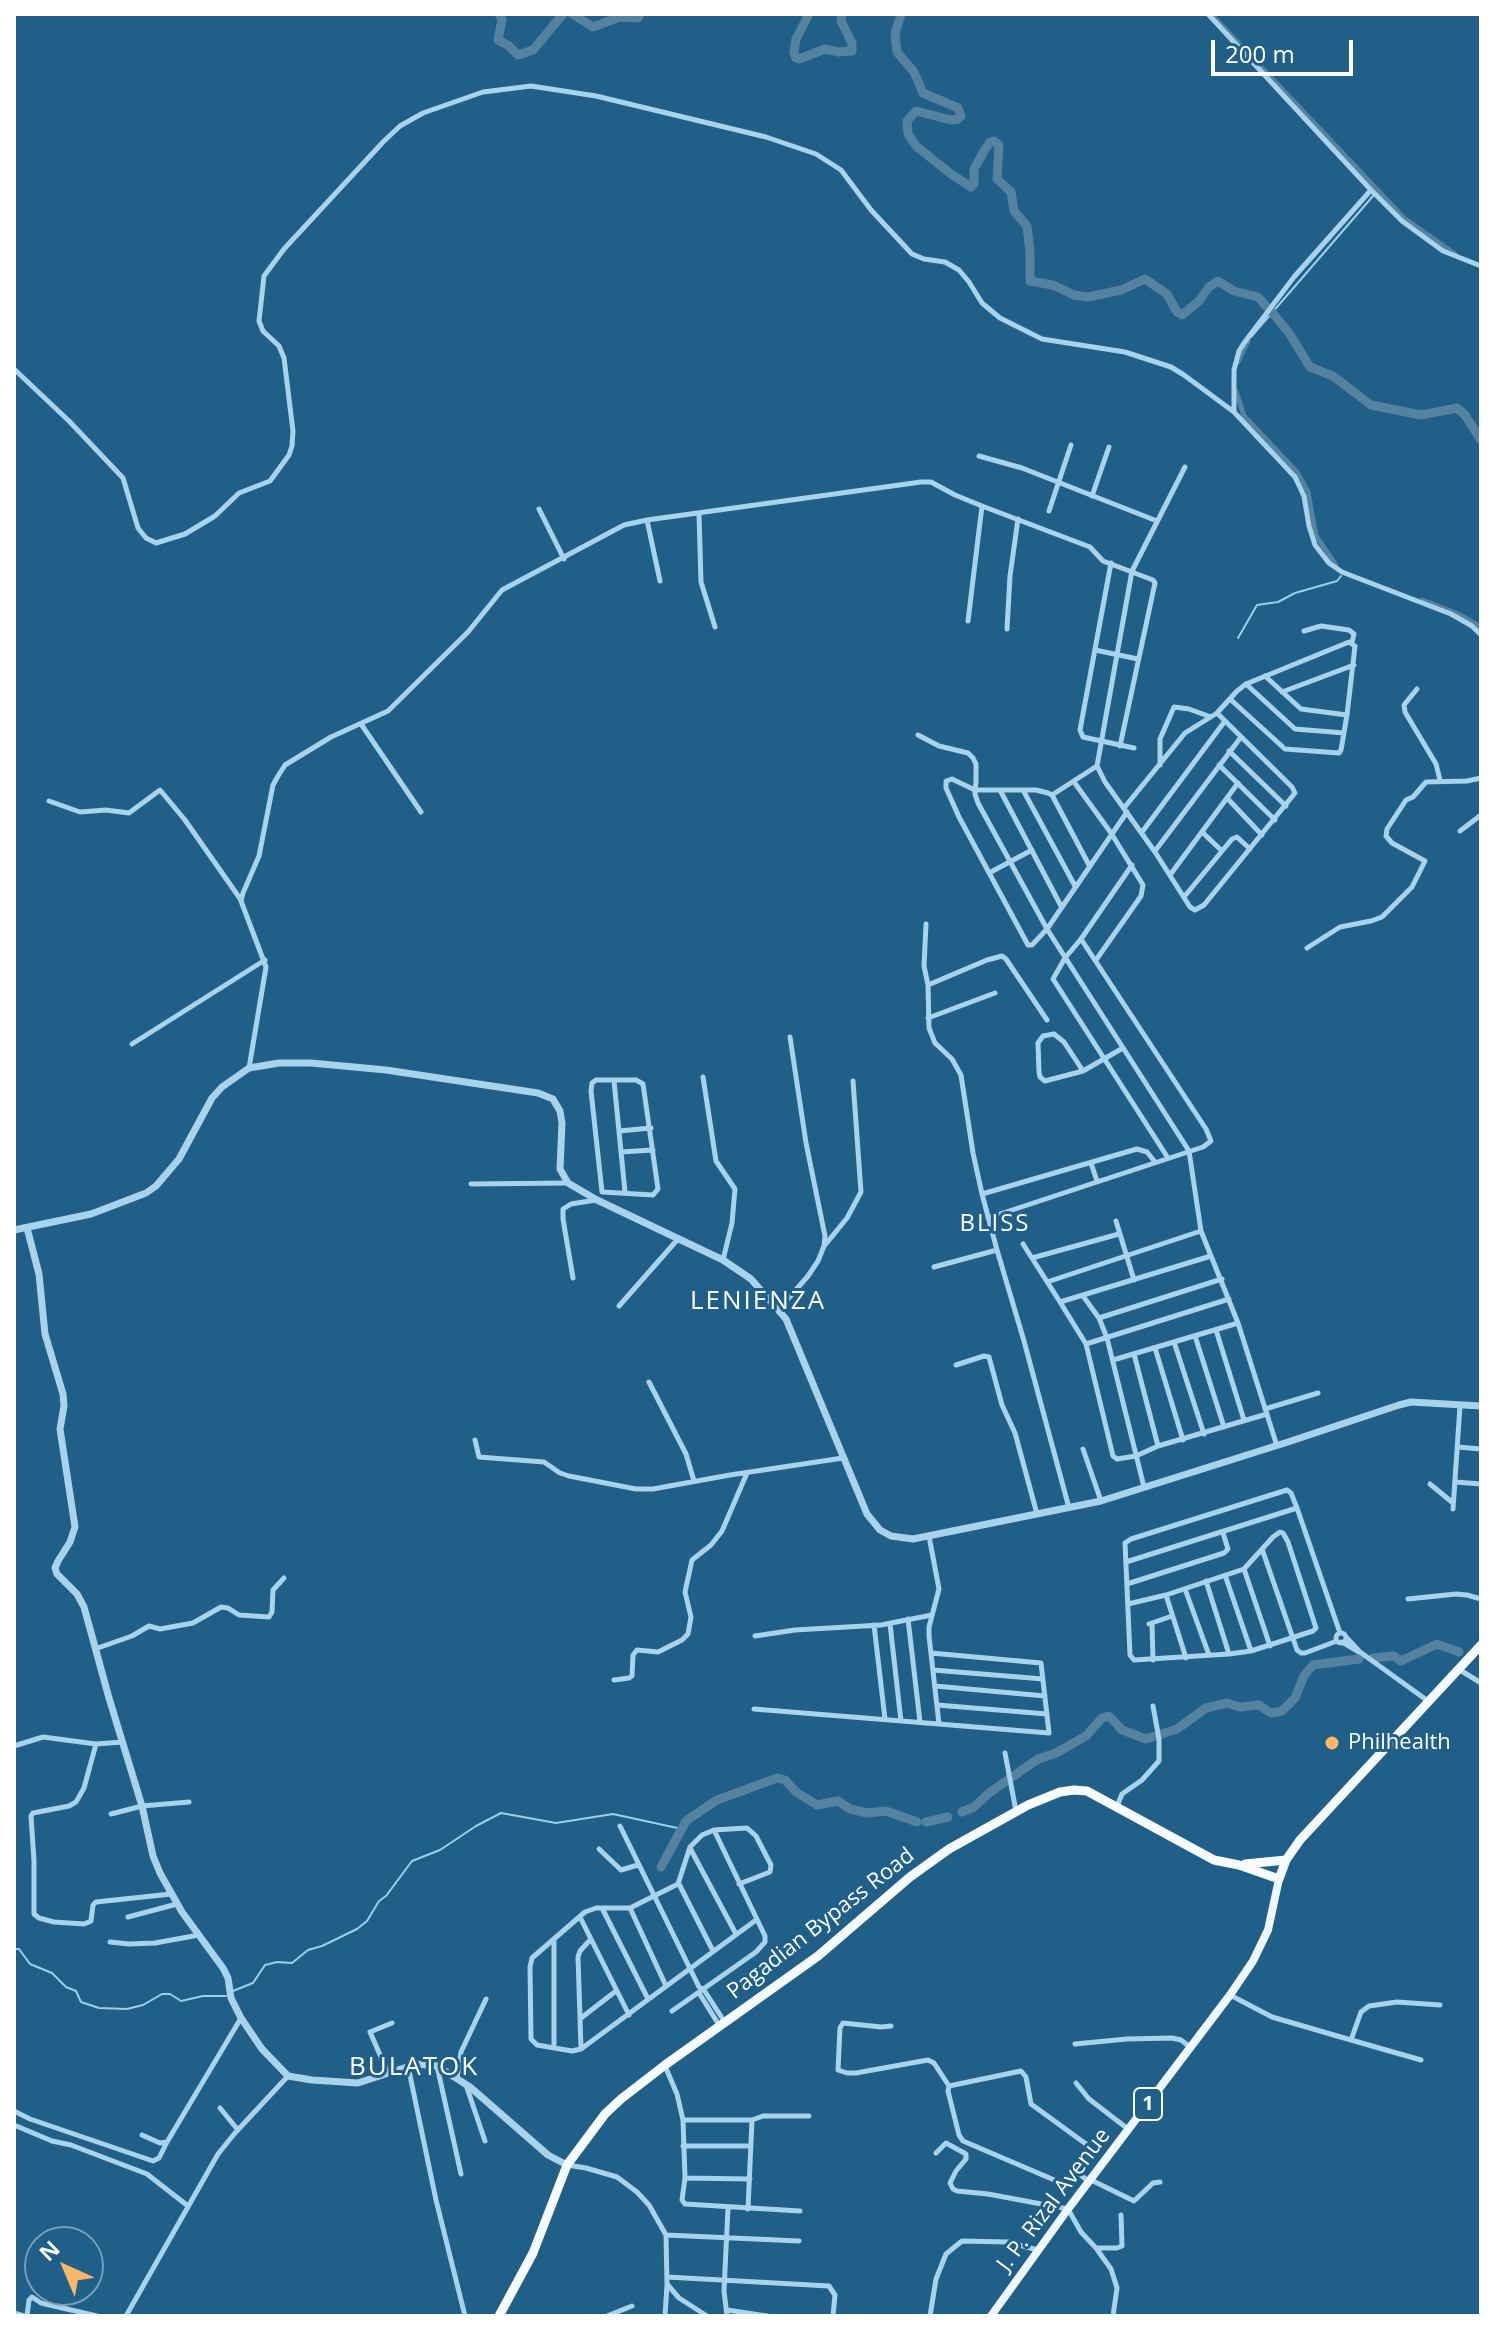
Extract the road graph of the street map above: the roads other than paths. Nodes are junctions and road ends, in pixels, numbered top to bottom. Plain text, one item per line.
1 (1208, 14) edge
2 (1371, 190) junction
3 (1481, 266) edge
4 (14, 369) edge
5 (1234, 412) junction
6 (1071, 445) dead end
7 (1109, 447) dead end
8 (979, 456) dead end
9 (1185, 467) dead end
10 (1059, 482) junction
11 (1092, 496) junction
12 (982, 506) junction
13 (539, 509) dead end
14 (1049, 511) dead end
15 (699, 514) junction
16 (1018, 519) junction
17 (647, 520) junction
18 (1157, 521) junction
19 (564, 559) junction
20 (1111, 563) junction
21 (1132, 571) junction
22 (660, 581) dead end
23 (968, 621) dead end
24 (715, 627) dead end
25 (1007, 629) dead end
26 (1304, 631) dead end
27 (1481, 635) edge
28 (1352, 642) junction
29 (1095, 650) junction
30 (1117, 654) junction
31 (1138, 659) junction
32 (1354, 665) junction
33 (1265, 676) junction
34 (1246, 684) junction
35 (1417, 689) dead end
36 (1282, 692) junction
37 (1230, 699) junction
38 (1215, 715) junction
39 (1347, 715) junction
40 (1225, 721) junction
41 (361, 724) junction
42 (1344, 733) junction
43 (918, 735) dead end
44 (1241, 737) junction
45 (1101, 742) junction
46 (1120, 746) junction
47 (1134, 748) dead end
48 (1229, 751) junction
49 (1160, 765) junction
50 (1219, 765) junction
51 (1097, 766) junction
52 (1481, 778) edge
53 (1440, 780) junction
54 (1074, 782) junction
55 (1238, 783) junction
56 (975, 790) junction
57 (1000, 790) junction
58 (1023, 790) junction
59 (1052, 795) junction
60 (1227, 798) junction
61 (49, 801) dead end
62 (1286, 806) junction
63 (1125, 810) junction
64 (421, 812) dead end
65 (1481, 815) edge
66 (1275, 820) junction
67 (1460, 831) dead end
68 (1142, 832) junction
69 (1202, 832) junction
70 (1111, 833) junction
71 (1262, 835) junction
72 (1250, 849) junction
73 (1032, 850) junction
74 (1222, 851) junction
75 (1155, 852) junction
76 (1009, 861) junction
77 (1089, 865) junction
78 (1132, 865) junction
79 (989, 873) junction
80 (1170, 875) junction
81 (1075, 886) junction
82 (1184, 897) junction
83 (241, 901) junction
84 (1061, 907) junction
85 (926, 924) dead end
86 (1047, 929) junction
87 (1081, 939) junction
88 (1307, 948) dead end
89 (1065, 958) junction
90 (265, 960) junction
91 (1096, 960) junction
92 (928, 985) junction
93 (995, 993) dead end
94 (928, 1018) junction
95 (1047, 1020) dead end
96 (790, 1037) dead end
97 (132, 1044) dead end
98 (1123, 1048) junction
99 (1104, 1060) junction
100 (249, 1068) junction
101 (1083, 1071) junction
102 (703, 1077) dead end
103 (614, 1081) junction
104 (853, 1081) dead end
105 (651, 1128) junction
106 (619, 1131) junction
107 (653, 1150) junction
108 (1189, 1151) junction
109 (621, 1152) junction
110 (1168, 1158) junction
111 (1155, 1162) junction
112 (1091, 1163) junction
113 (1097, 1181) junction
114 (568, 1183) junction
115 (471, 1184) dead end
116 (625, 1192) junction
117 (982, 1194) junction
118 (603, 1198) junction
119 (988, 1218) junction
120 (1116, 1221) dead end
121 (27, 1228) junction
122 (14, 1230) edge
123 (1201, 1231) junction
124 (1119, 1234) junction
125 (678, 1239) junction
126 (1023, 1244) dead end
127 (824, 1246) junction
128 (997, 1250) junction
129 (1127, 1256) junction
130 (1211, 1256) junction
131 (1032, 1258) junction
132 (723, 1260) junction
133 (934, 1267) dead end
134 (573, 1278) dead end
135 (1222, 1279) junction
136 (1134, 1280) junction
137 (1047, 1282) junction
138 (1083, 1296) junction
139 (1229, 1299) junction
140 (1060, 1302) junction
141 (619, 1306) dead end
142 (779, 1309) junction
143 (1099, 1318) junction
144 (1238, 1323) junction
145 (1216, 1330) junction
146 (1195, 1336) junction
147 (1107, 1338) junction
148 (1174, 1342) junction
149 (1086, 1344) junction
150 (1155, 1348) junction
151 (1134, 1354) junction
152 (1113, 1360) junction
153 (956, 1365) dead end
154 (649, 1382) dead end
155 (1318, 1393) dead end
156 (1460, 1406) junction
157 (1481, 1406) edge
158 (1266, 1411) junction
159 (1244, 1421) junction
160 (1224, 1427) junction
161 (1204, 1434) junction
162 (475, 1440) dead end
163 (1183, 1440) junction
164 (1158, 1446) junction
165 (1277, 1446) junction
166 (1458, 1447) junction
167 (1083, 1449) dead end
168 (1481, 1449) edge
169 (1136, 1456) junction
170 (844, 1458) junction
171 (747, 1472) junction
172 (694, 1481) junction
173 (1455, 1482) junction
174 (1430, 1484) dead end
175 (1481, 1484) edge
176 (1144, 1488) junction
177 (1101, 1501) junction
178 (1069, 1508) junction
179 (1297, 1508) junction
180 (1037, 1514) junction
181 (1223, 1533) junction
182 (929, 1536) junction
183 (1262, 1549) junction
184 (1126, 1562) junction
185 (1244, 1569) junction
186 (1225, 1575) junction
187 (284, 1578) dead end
188 (1206, 1581) junction
189 (1127, 1584) junction
190 (1185, 1589) junction
191 (1166, 1595) junction
192 (1408, 1599) dead end
193 (1481, 1599) edge
194 (1128, 1604) junction
195 (932, 1615) junction
196 (1172, 1616) junction
197 (908, 1619) junction
198 (890, 1624) junction
199 (874, 1625) junction
200 (755, 1636) dead end
201 (1341, 1638) junction
202 (1293, 1639) junction
203 (1481, 1645) edge
204 (1270, 1646) junction
205 (95, 1649) junction
206 (1251, 1651) junction
207 (931, 1653) junction
208 (1229, 1654) junction
209 (1209, 1655) junction
210 (1186, 1658) junction
211 (1153, 1660) junction
212 (1459, 1669) junction
213 (933, 1670) junction
214 (1043, 1679) junction
215 (614, 1680) dead end
216 (1481, 1683) edge
217 (935, 1686) junction
218 (1045, 1696) junction
219 (1428, 1701) junction
220 (937, 1705) junction
221 (1153, 1706) dead end
222 (754, 1709) dead end
223 (1047, 1714) junction
224 (885, 1719) junction
225 (901, 1721) junction
226 (920, 1722) junction
227 (939, 1724) junction
228 (124, 1742) junction
229 (96, 1744) junction
230 (14, 1746) edge
231 (1005, 1753) dead end
232 (189, 1802) dead end
233 (142, 1806) junction
234 (1116, 1807) junction
235 (1016, 1811) junction
236 (111, 1814) dead end
237 (620, 1826) dead end
238 (714, 1830) junction
239 (690, 1847) junction
240 (599, 1849) dead end
241 (1286, 1860) junction
242 (638, 1865) junction
243 (1239, 1865) junction
244 (1279, 1879) junction
245 (678, 1884) junction
246 (739, 1884) junction
247 (171, 1894) junction
248 (655, 1897) junction
249 (177, 1904) junction
250 (602, 1908) junction
251 (630, 1908) junction
252 (128, 1917) dead end
253 (580, 1917) junction
254 (756, 1920) junction
255 (200, 1935) junction
256 (736, 1935) junction
257 (554, 1939) junction
258 (590, 1940) junction
259 (110, 1942) dead end
260 (713, 1951) junction
261 (689, 1967) junction
262 (666, 1986) junction
263 (700, 1990) junction
264 (616, 1991) junction
265 (1230, 1995) junction
266 (486, 1999) dead end
267 (648, 1999) junction
268 (1440, 2005) dead end
269 (672, 2011) dead end
270 (629, 2015) junction
271 (241, 2018) junction
272 (581, 2019) junction
273 (392, 2023) dead end
274 (722, 2024) junction
275 (891, 2026) dead end
276 (1351, 2040) junction
277 (1075, 2044) dead end
278 (554, 2047) junction
279 (1191, 2048) junction
280 (581, 2049) junction
281 (1421, 2060) dead end
282 (665, 2065) junction
283 (408, 2066) junction
284 (437, 2066) junction
285 (388, 2073) junction
286 (288, 2076) junction
287 (457, 2078) junction
288 (1076, 2083) dead end
289 (466, 2084) junction
290 (949, 2086) junction
291 (220, 2108) dead end
292 (14, 2111) edge
293 (809, 2116) dead end
294 (683, 2120) junction
295 (752, 2120) junction
296 (14, 2125) edge
297 (1129, 2129) junction
298 (238, 2130) junction
299 (142, 2135) dead end
300 (485, 2141) dead end
301 (167, 2142) junction
302 (683, 2146) junction
303 (751, 2146) junction
304 (936, 2153) dead end
305 (1080, 2164) junction
306 (567, 2165) junction
307 (1075, 2170) junction
308 (461, 2174) dead end
309 (685, 2178) junction
310 (750, 2179) junction
311 (1091, 2179) junction
312 (1160, 2182) dead end
313 (188, 2206) junction
314 (728, 2208) junction
315 (748, 2209) junction
316 (1068, 2209) junction
317 (800, 2211) dead end
318 (1121, 2215) dead end
319 (666, 2235) junction
320 (725, 2239) junction
321 (799, 2241) dead end
322 (1096, 2248) junction
323 (1038, 2250) junction
324 (724, 2279) junction
325 (667, 2281) junction
326 (632, 2306) dead end
327 (14, 2313) edge
328 (727, 2313) edge
329 (75, 2314) edge
330 (26, 2316) edge
331 (97, 2316) edge
332 (126, 2316) edge
333 (465, 2316) edge
334 (499, 2316) edge
335 (607, 2316) edge
336 (665, 2316) edge
337 (707, 2316) edge
338 (767, 2316) edge
339 (833, 2316) edge
340 (930, 2316) edge
341 (991, 2316) edge
342 (1113, 2316) edge

1 - 2 street
2 - 3 street
2 - 5 street
4 - 5 street
5 - 27 street
6 - 10 street
7 - 11 street
8 - 10 street
9 - 18 street
10 - 11 street
10 - 14 street
11 - 18 street
12 - 15 street
12 - 16 street
12 - 23 street
13 - 19 street
15 - 17 street
15 - 24 street
16 - 20 street
16 - 25 street
17 - 19 street
17 - 22 street
18 - 21 street
19 - 41 street
20 - 21 street
20 - 29 street
21 - 30 street
21 - 31 street
26 - 28 street
28 - 32 street
28 - 33 street
29 - 30 street
29 - 45 street
30 - 31 street
30 - 45 street
31 - 46 street
32 - 36 street
32 - 39 street
33 - 34 street
33 - 36 street
34 - 37 street
34 - 42 street
35 - 53 street
36 - 39 street
37 - 38 street
37 - 42 street
38 - 40 street
38 - 49 street
38 - 49 street
39 - 42 street
40 - 44 street
40 - 68 street
41 - 64 street
41 - 83 street
43 - 56 street
44 - 48 street
44 - 62 street
45 - 46 street
45 - 51 street
46 - 47 street
48 - 50 street
48 - 62 street
49 - 63 street
50 - 55 street
50 - 75 street
51 - 54 street
51 - 63 street
52 - 53 street
53 - 88 street
54 - 59 street
54 - 70 street
55 - 60 street
55 - 66 street
56 - 57 street
56 - 76 street
56 - 79 street
57 - 58 street
57 - 73 street
58 - 59 street
58 - 81 street
59 - 77 street
60 - 69 street
60 - 71 street
61 - 83 street
62 - 66 street
63 - 68 street
63 - 70 street
65 - 67 street
66 - 71 street
68 - 75 street
69 - 74 street
69 - 80 street
70 - 77 street
70 - 78 street
71 - 72 street
72 - 74 street
72 - 82 street
73 - 76 street
73 - 84 street
74 - 82 street
75 - 80 street
76 - 79 street
76 - 86 street
77 - 81 street
78 - 87 street
78 - 91 street
79 - 86 street
80 - 82 street
81 - 84 street
83 - 90 street
84 - 86 street
85 - 92 street
86 - 89 street
87 - 89 street
87 - 91 street
89 - 98 street
89 - 99 street
90 - 97 street
90 - 100 street
91 - 108 street
92 - 94 street
92 - 95 street
93 - 94 street
94 - 117 street
96 - 127 street
98 - 99 street
98 - 108 street
99 - 101 street
99 - 110 street
100 - 114 street
100 - 121 street
101 - 101 street
102 - 132 street
103 - 105 street
103 - 106 street
103 - 118 street
104 - 127 street
105 - 106 street
105 - 107 street
106 - 109 street
107 - 109 street
107 - 116 street
108 - 110 street
108 - 123 street
109 - 116 street
110 - 111 street
111 - 112 street
111 - 113 street
112 - 113 street
112 - 117 street
113 - 119 street
114 - 115 street
114 - 118 street
116 - 118 street
117 - 119 street
118 - 125 street
118 - 134 street
119 - 128 street
120 - 124 street
121 - 122 street
121 - 205 street
123 - 129 street
123 - 130 street
124 - 129 street
124 - 131 street
125 - 132 street
125 - 141 street
126 - 131 street
127 - 142 street
128 - 133 street
128 - 178 street
129 - 136 street
129 - 137 street
130 - 135 street
130 - 136 street
131 - 137 street
132 - 142 street
135 - 139 street
135 - 143 street
136 - 138 street
137 - 140 street
138 - 140 street
138 - 143 street
139 - 144 street
139 - 147 street
140 - 149 street
142 - 170 street
143 - 147 street
144 - 145 street
144 - 158 street
145 - 146 street
145 - 159 street
146 - 148 street
146 - 160 street
147 - 149 street
147 - 152 street
148 - 150 street
148 - 161 street
149 - 169 street
150 - 151 street
150 - 163 street
151 - 152 street
151 - 164 street
152 - 169 street
153 - 180 street
154 - 172 street
155 - 158 street
156 - 157 street
156 - 165 street
156 - 166 street
158 - 159 street
158 - 165 street
159 - 160 street
160 - 161 street
161 - 163 street
162 - 172 street
163 - 164 street
164 - 169 street
165 - 176 street
166 - 168 street
166 - 173 street
167 - 177 street
169 - 176 street
170 - 171 street
170 - 182 street
171 - 172 street
171 - 215 street
173 - 174 street
173 - 175 street
176 - 177 street
177 - 178 street
178 - 180 street
179 - 181 street
179 - 184 street
179 - 201 street
180 - 182 street
181 - 184 street
181 - 189 street
182 - 195 street
183 - 185 street
183 - 202 street
183 - 202 street
184 - 189 street
185 - 186 street
185 - 204 street
186 - 188 street
186 - 206 street
187 - 205 street
188 - 190 street
188 - 208 street
189 - 194 street
190 - 191 street
190 - 209 street
191 - 194 street
191 - 196 street
192 - 193 street
194 - 211 street
195 - 197 street
195 - 207 street
196 - 210 street
196 - 211 street
197 - 198 street
197 - 226 street
198 - 199 street
198 - 225 street
199 - 200 street
199 - 224 street
201 - 202 street
201 - 219 street
202 - 204 street
203 - 212 highway, 1
204 - 206 street
205 - 228 street
206 - 208 street
207 - 213 street
207 - 214 street
208 - 209 street
209 - 210 street
210 - 211 street
212 - 216 street
212 - 219 highway, 1
213 - 214 street
213 - 217 street
214 - 218 street
217 - 218 street
217 - 220 street
218 - 223 street
219 - 241 highway, 1
220 - 223 street
220 - 227 street
221 - 234 street
222 - 224 street
223 - 227 street
224 - 225 street
225 - 226 street
226 - 227 street
228 - 229 street
228 - 233 street
229 - 230 street
229 - 247 street
231 - 235 street
232 - 233 street
233 - 236 street
233 - 247 street
234 - 235 highway, Pagadian Bypass Road
234 - 243 highway, Pagadian Bypass Road
235 - 274 highway, Pagadian Bypass Road
237 - 242 street
238 - 239 street
238 - 246 street
238 - 246 street
239 - 245 street
239 - 256 street
240 - 242 street
241 - 243 highway, Pagadian Bypass Road
241 - 244 highway, J. P. Rizal Avenue / 1
242 - 248 street
243 - 244 highway, Pagadian Bypass Road
244 - 265 main road, J. P. Rizal Avenue / 1
245 - 248 street
245 - 260 street
246 - 254 street
247 - 249 street
248 - 251 street
248 - 261 street
249 - 252 street
249 - 255 street
250 - 251 street
250 - 253 street
250 - 267 street
251 - 262 street
253 - 257 street
253 - 258 street
254 - 256 street
254 - 263 street
255 - 259 street
255 - 271 street
256 - 260 street
257 - 278 street
257 - 278 street
258 - 264 street
258 - 272 street
260 - 261 street
261 - 262 street
261 - 263 street
262 - 267 street
263 - 269 street
263 - 274 street
264 - 270 street
264 - 272 street
265 - 276 street
265 - 279 main road, J. P. Rizal Avenue / 1
266 - 287 street
267 - 270 street
268 - 276 street
270 - 280 street
271 - 286 street
271 - 301 street
272 - 280 street
273 - 285 street
274 - 282 highway, Pagadian Bypass Road
275 - 290 street
276 - 281 street
277 - 279 street
278 - 280 street
279 - 297 main road, J. P. Rizal Avenue / 1
282 - 294 street
282 - 306 highway, Pagadian Bypass Road
283 - 284 street
283 - 285 street
283 - 333 street
284 - 287 street
284 - 308 street
285 - 286 street
286 - 298 street
287 - 289 street
288 - 297 street
289 - 300 street
289 - 306 street
290 - 305 street
290 - 307 street
291 - 298 street
292 - 301 street
293 - 295 street
294 - 295 street
294 - 302 street
295 - 303 street
296 - 313 street
297 - 311 main road, J. P. Rizal Avenue / 1
298 - 313 street
299 - 301 street
302 - 303 street
302 - 309 street
303 - 310 street
304 - 316 street
305 - 307 street
305 - 311 street
306 - 319 street
306 - 334 highway, Pagadian Bypass Road
307 - 311 street
309 - 310 street
309 - 314 street
310 - 315 street
311 - 312 street
311 - 316 main road, J. P. Rizal Avenue / 1
313 - 332 street
314 - 315 street
314 - 320 street
315 - 317 street
316 - 322 street
316 - 323 main road, J. P. Rizal Avenue / 1
318 - 322 street
319 - 320 street
319 - 325 street
320 - 321 street
320 - 324 street
322 - 342 street
323 - 340 street
323 - 341 main road, J. P. Rizal Avenue / 1
324 - 325 street
324 - 328 street
324 - 339 street
325 - 336 street
325 - 337 street
326 - 335 street
327 - 330 street
328 - 338 street
329 - 330 street
329 - 331 street

